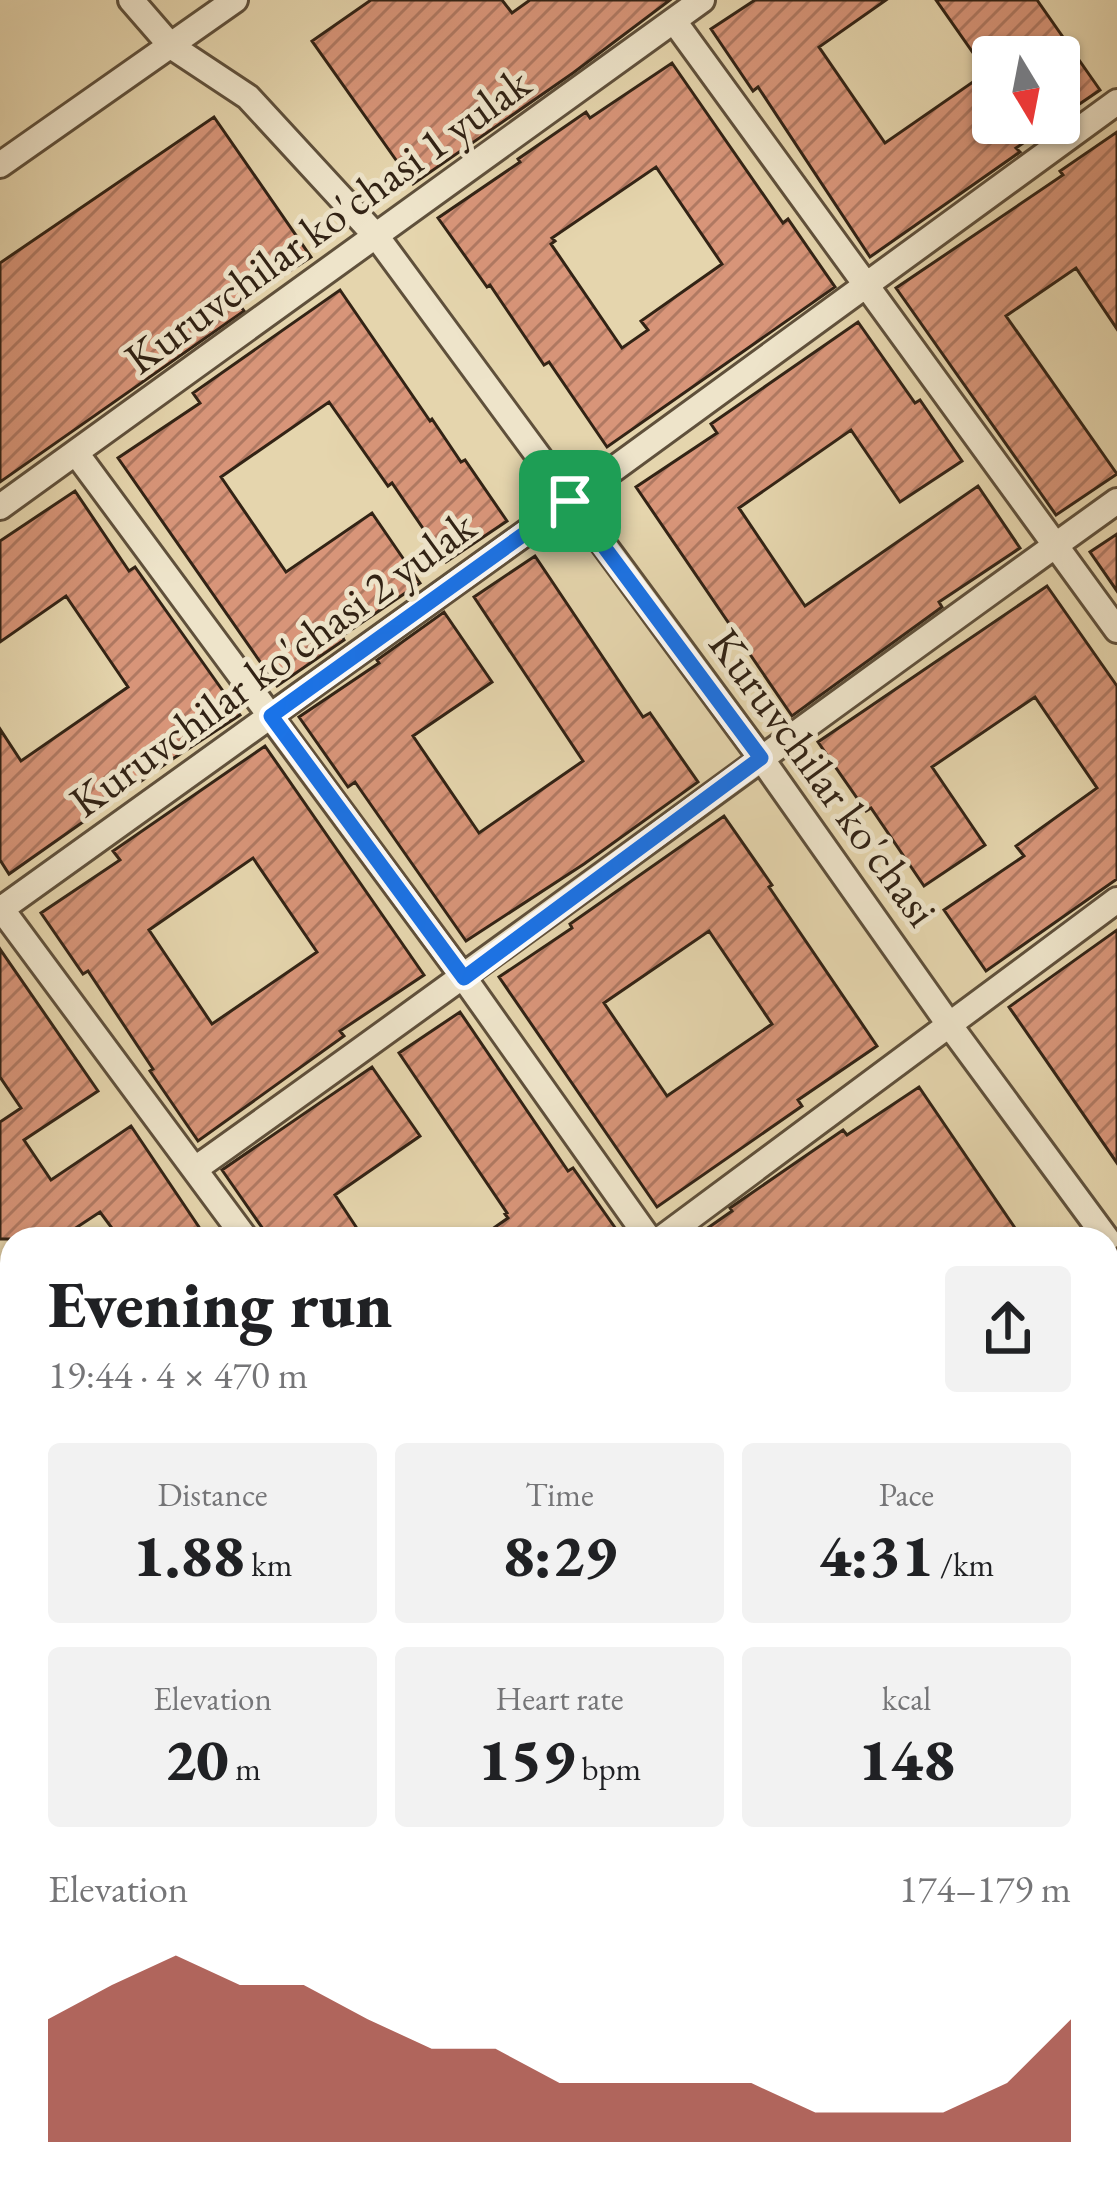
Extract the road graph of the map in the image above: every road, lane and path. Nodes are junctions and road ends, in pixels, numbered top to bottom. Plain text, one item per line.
1 (131, 0) edge
2 (236, 0) edge
3 (702, 0) edge
4 (674, 21) junction
5 (171, 46) junction
6 (1117, 102) edge
7 (0, 165) edge
8 (377, 237) junction
9 (868, 285) junction
10 (76, 452) junction
11 (570, 501) junction
12 (1117, 502) edge
13 (0, 507) edge
14 (1056, 545) junction
15 (1117, 630) edge
16 (271, 716) junction
17 (761, 758) junction
18 (1117, 900) edge
19 (0, 909) edge
20 (464, 978) junction
21 (948, 1023) junction
22 (195, 1169) junction
23 (237, 1227) edge
24 (640, 1227) edge
25 (677, 1227) edge
26 (1098, 1227) edge

1 - 5 street, Kuruvchilar ko'chasi
2 - 5 street
3 - 4 street, Kuruvchilar ko'chasi 1 yulak
4 - 8 street, Kuruvchilar ko'chasi 1 yulak
4 - 9 street
5 - 7 street
5 - 8 street, Kuruvchilar ko'chasi
6 - 9 street, Kuruvchilar ko'chasi 2 yulak
8 - 10 street, Kuruvchilar ko'chasi 1 yulak
8 - 11 street, Kuruvchilar ko'chasi
9 - 11 street, Kuruvchilar ko'chasi 2 yulak
9 - 14 street
10 - 13 street, Kuruvchilar ko'chasi 1 yulak
10 - 16 street
11 - 16 street, Kuruvchilar ko'chasi 2 yulak
11 - 17 street, Kuruvchilar ko'chasi
12 - 14 street
14 - 15 street
14 - 17 street
16 - 19 street, Kuruvchilar ko'chasi 2 yulak
16 - 20 street
17 - 20 street
17 - 21 street, Kuruvchilar ko'chasi
18 - 21 street
19 - 22 street
20 - 22 street
20 - 24 street
21 - 25 street
21 - 26 street, Kuruvchilar ko'chasi
22 - 23 street

